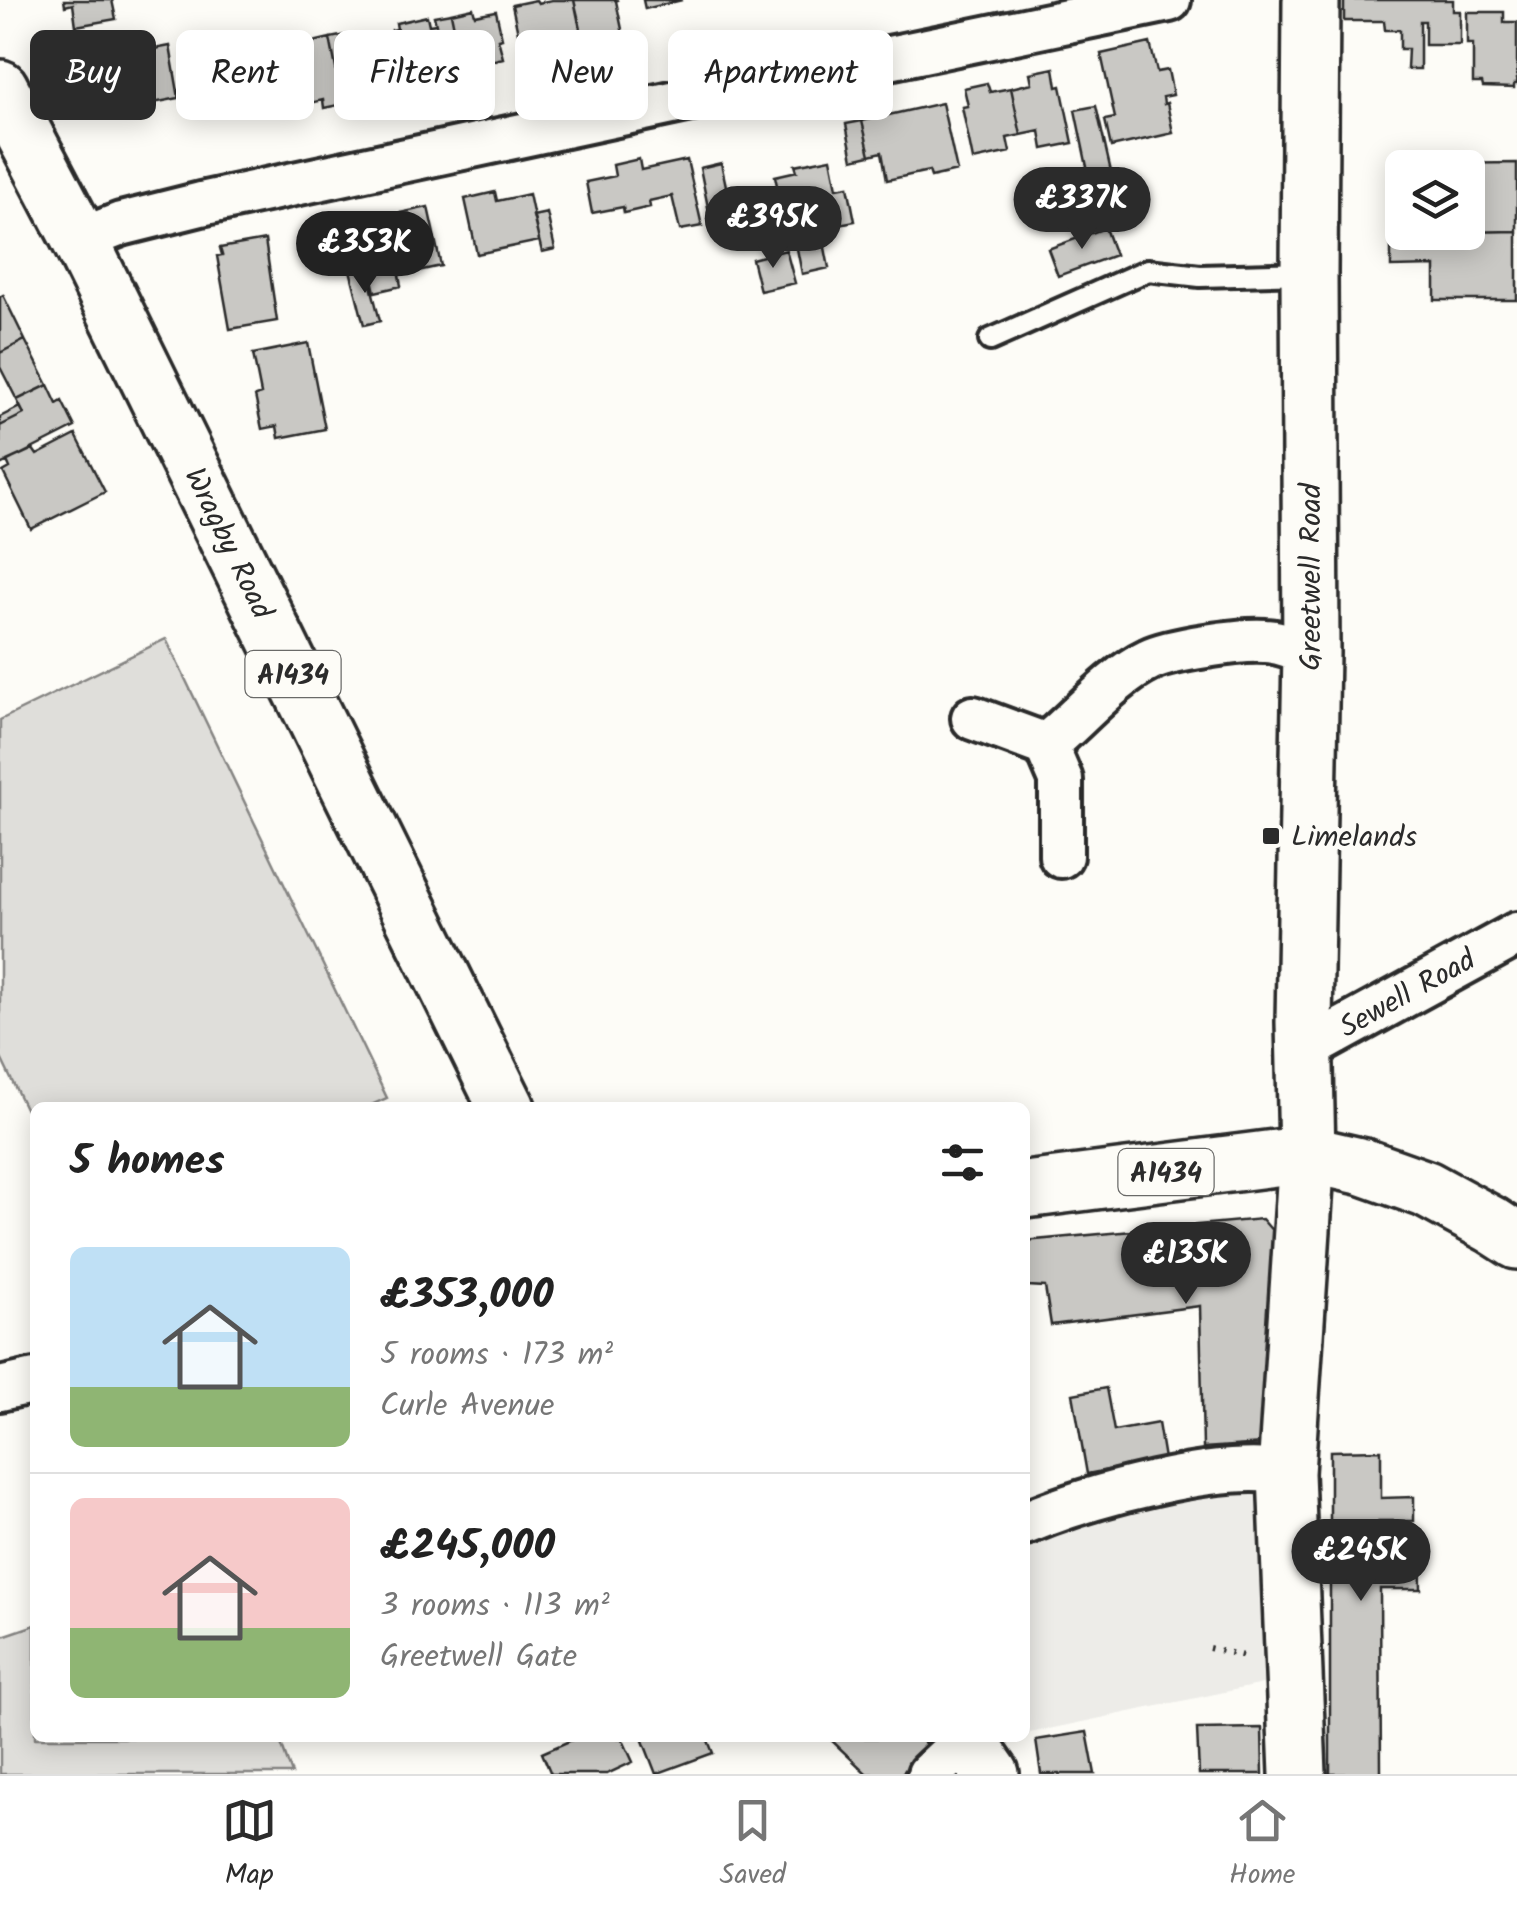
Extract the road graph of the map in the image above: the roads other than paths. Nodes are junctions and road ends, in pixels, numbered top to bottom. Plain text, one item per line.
1 (1169, 0) edge
2 (1311, 0) edge
3 (0, 88) edge
4 (80, 240) junction
5 (1309, 272) junction
6 (990, 340) dead end
7 (1311, 652) junction
8 (973, 718) dead end
9 (1046, 745) junction
10 (1062, 856) dead end
11 (1517, 934) edge
12 (1304, 1060) junction
13 (504, 1102) edge
14 (1307, 1154) junction
15 (1030, 1189) edge
16 (1517, 1241) edge
17 (30, 1382) edge
18 (0, 1389) edge
19 (1286, 1473) junction
20 (1030, 1521) edge
21 (962, 1742) edge
22 (969, 1742) edge
23 (929, 1774) edge
24 (991, 1774) edge
25 (1298, 1774) edge

1 - 4 street
2 - 5 street, Greetwell Road
3 - 4 street, Wragby Road / A1434
4 - 13 street, Wragby Road / A1434
5 - 6 lane
5 - 7 street, Greetwell Road
7 - 9 street
7 - 12 street, Greetwell Road
8 - 9 street
9 - 10 street
11 - 12 street, Sewell Road
12 - 14 street, Greetwell Road
14 - 15 street, A1434
14 - 16 street, A1434
14 - 19 street, Greetwell Road
17 - 18 street
19 - 20 street
19 - 25 street, Greetwell Road
21 - 23 street
22 - 24 street

